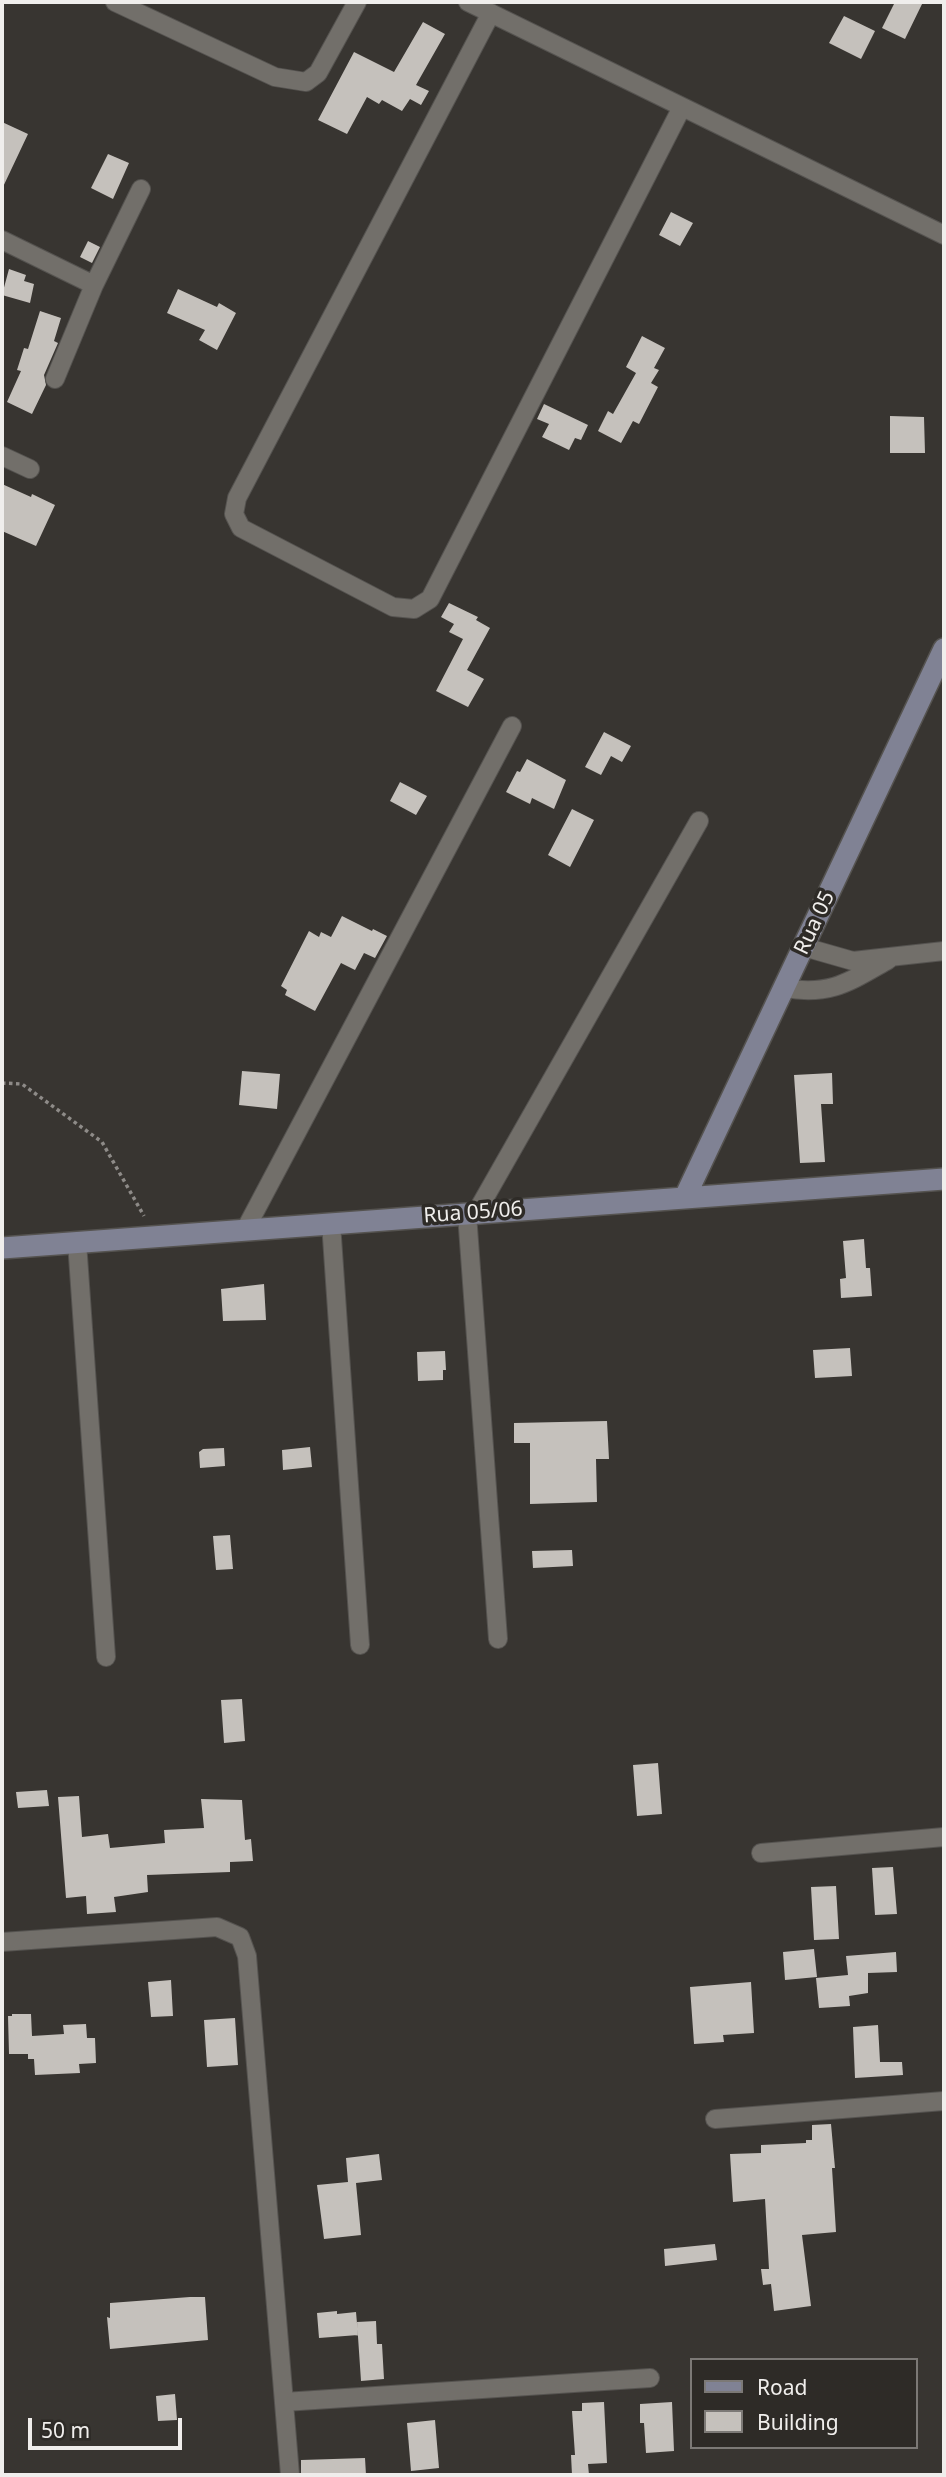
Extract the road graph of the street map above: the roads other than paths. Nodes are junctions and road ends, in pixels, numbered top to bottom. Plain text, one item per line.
1 (115, 2) edge
2 (357, 2) edge
3 (468, 2) edge
4 (491, 13) junction
5 (682, 107) junction
6 (141, 189) dead end
7 (944, 236) edge
8 (2, 240) edge
9 (94, 285) junction
10 (55, 379) dead end
11 (2, 456) edge
12 (30, 470) dead end
13 (944, 649) edge
14 (512, 726) dead end
15 (699, 821) dead end
16 (804, 947) junction
17 (944, 951) edge
18 (896, 956) junction
19 (784, 988) junction
20 (944, 1179) edge
21 (685, 1197) junction
22 (471, 1213) junction
23 (331, 1223) junction
24 (245, 1230) junction
25 (77, 1242) junction
26 (2, 1248) edge
27 (498, 1639) dead end
28 (360, 1645) dead end
29 (106, 1657) dead end
30 (944, 1837) edge
31 (761, 1853) dead end
32 (2, 1942) edge
33 (944, 2101) edge
34 (715, 2119) dead end
35 (650, 2378) dead end
36 (284, 2402) junction
37 (290, 2475) edge

1 - 2 street
3 - 4 street
4 - 5 street
4 - 5 street
5 - 7 street
6 - 9 street
8 - 9 street
9 - 10 street
11 - 12 street
13 - 16 street, Rua 05
14 - 24 street
15 - 22 street
16 - 18 street
16 - 19 street, Rua 05
17 - 18 street
18 - 19 street
19 - 21 street, Rua 05
20 - 21 street, Rua 05/06
21 - 22 street, Rua 05/06
22 - 23 street, Rua 05/06
22 - 27 street
23 - 24 street, Rua 05/06
23 - 28 street
24 - 25 street, Rua 05/06
25 - 26 street, Rua 05/06
25 - 29 street
30 - 31 street
32 - 36 street
33 - 34 street
35 - 36 street
36 - 37 street

